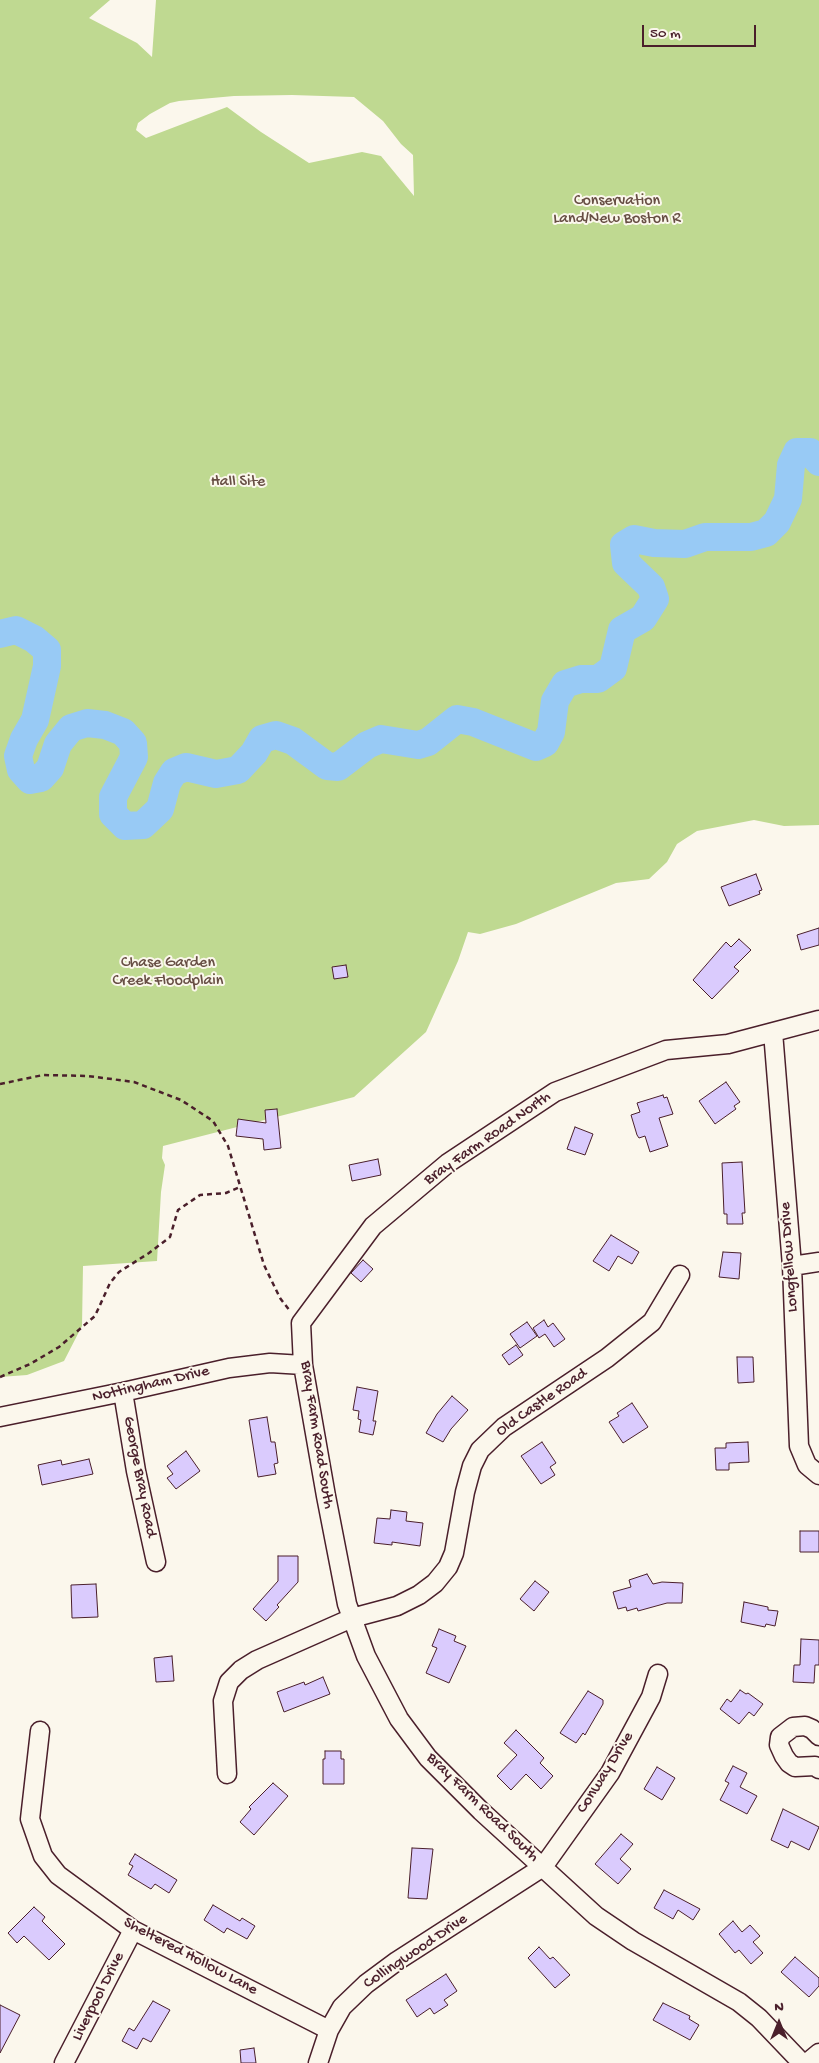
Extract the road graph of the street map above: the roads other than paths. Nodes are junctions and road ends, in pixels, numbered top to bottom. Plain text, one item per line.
1 (819, 1020) edge
2 (773, 1032) junction
3 (819, 1262) edge
4 (792, 1266) junction
5 (680, 1275) dead end
6 (300, 1324) joint
7 (303, 1365) junction
8 (123, 1392) junction
9 (0, 1418) edge
10 (819, 1475) edge
11 (156, 1562) dead end
12 (352, 1618) junction
13 (658, 1674) dead end
14 (40, 1732) dead end
15 (819, 1736) edge
16 (818, 1765) edge
17 (227, 1774) dead end
18 (544, 1867) junction
19 (133, 1930) junction
20 (329, 2030) junction
21 (819, 2053) edge
22 (64, 2063) edge
23 (318, 2063) edge
24 (802, 2063) edge
25 (808, 2063) edge

1 - 2 street, Bray Farm Road North
2 - 4 street, Longfellow Drive
2 - 6 street, Bray Farm Road North
3 - 4 street
4 - 10 street, Longfellow Drive
5 - 12 street, Old Castle Road
6 - 7 street, Bray Farm Road South
7 - 8 street, Nottingham Drive
7 - 12 street, Bray Farm Road South
8 - 9 street, Nottingham Drive
8 - 11 street, George Bray Road
12 - 17 street, Old Castle Road
12 - 18 street, Bray Farm Road South
13 - 18 street, Conway Drive
14 - 19 street, Sheltered Hollow Lane
15 - 16 street
18 - 20 street, Collingwood Drive
18 - 24 street, Bray Farm Road South
19 - 20 street, Sheltered Hollow Lane
19 - 22 street, Liverpool Drive
20 - 23 street, Collingwood Drive
21 - 25 street

